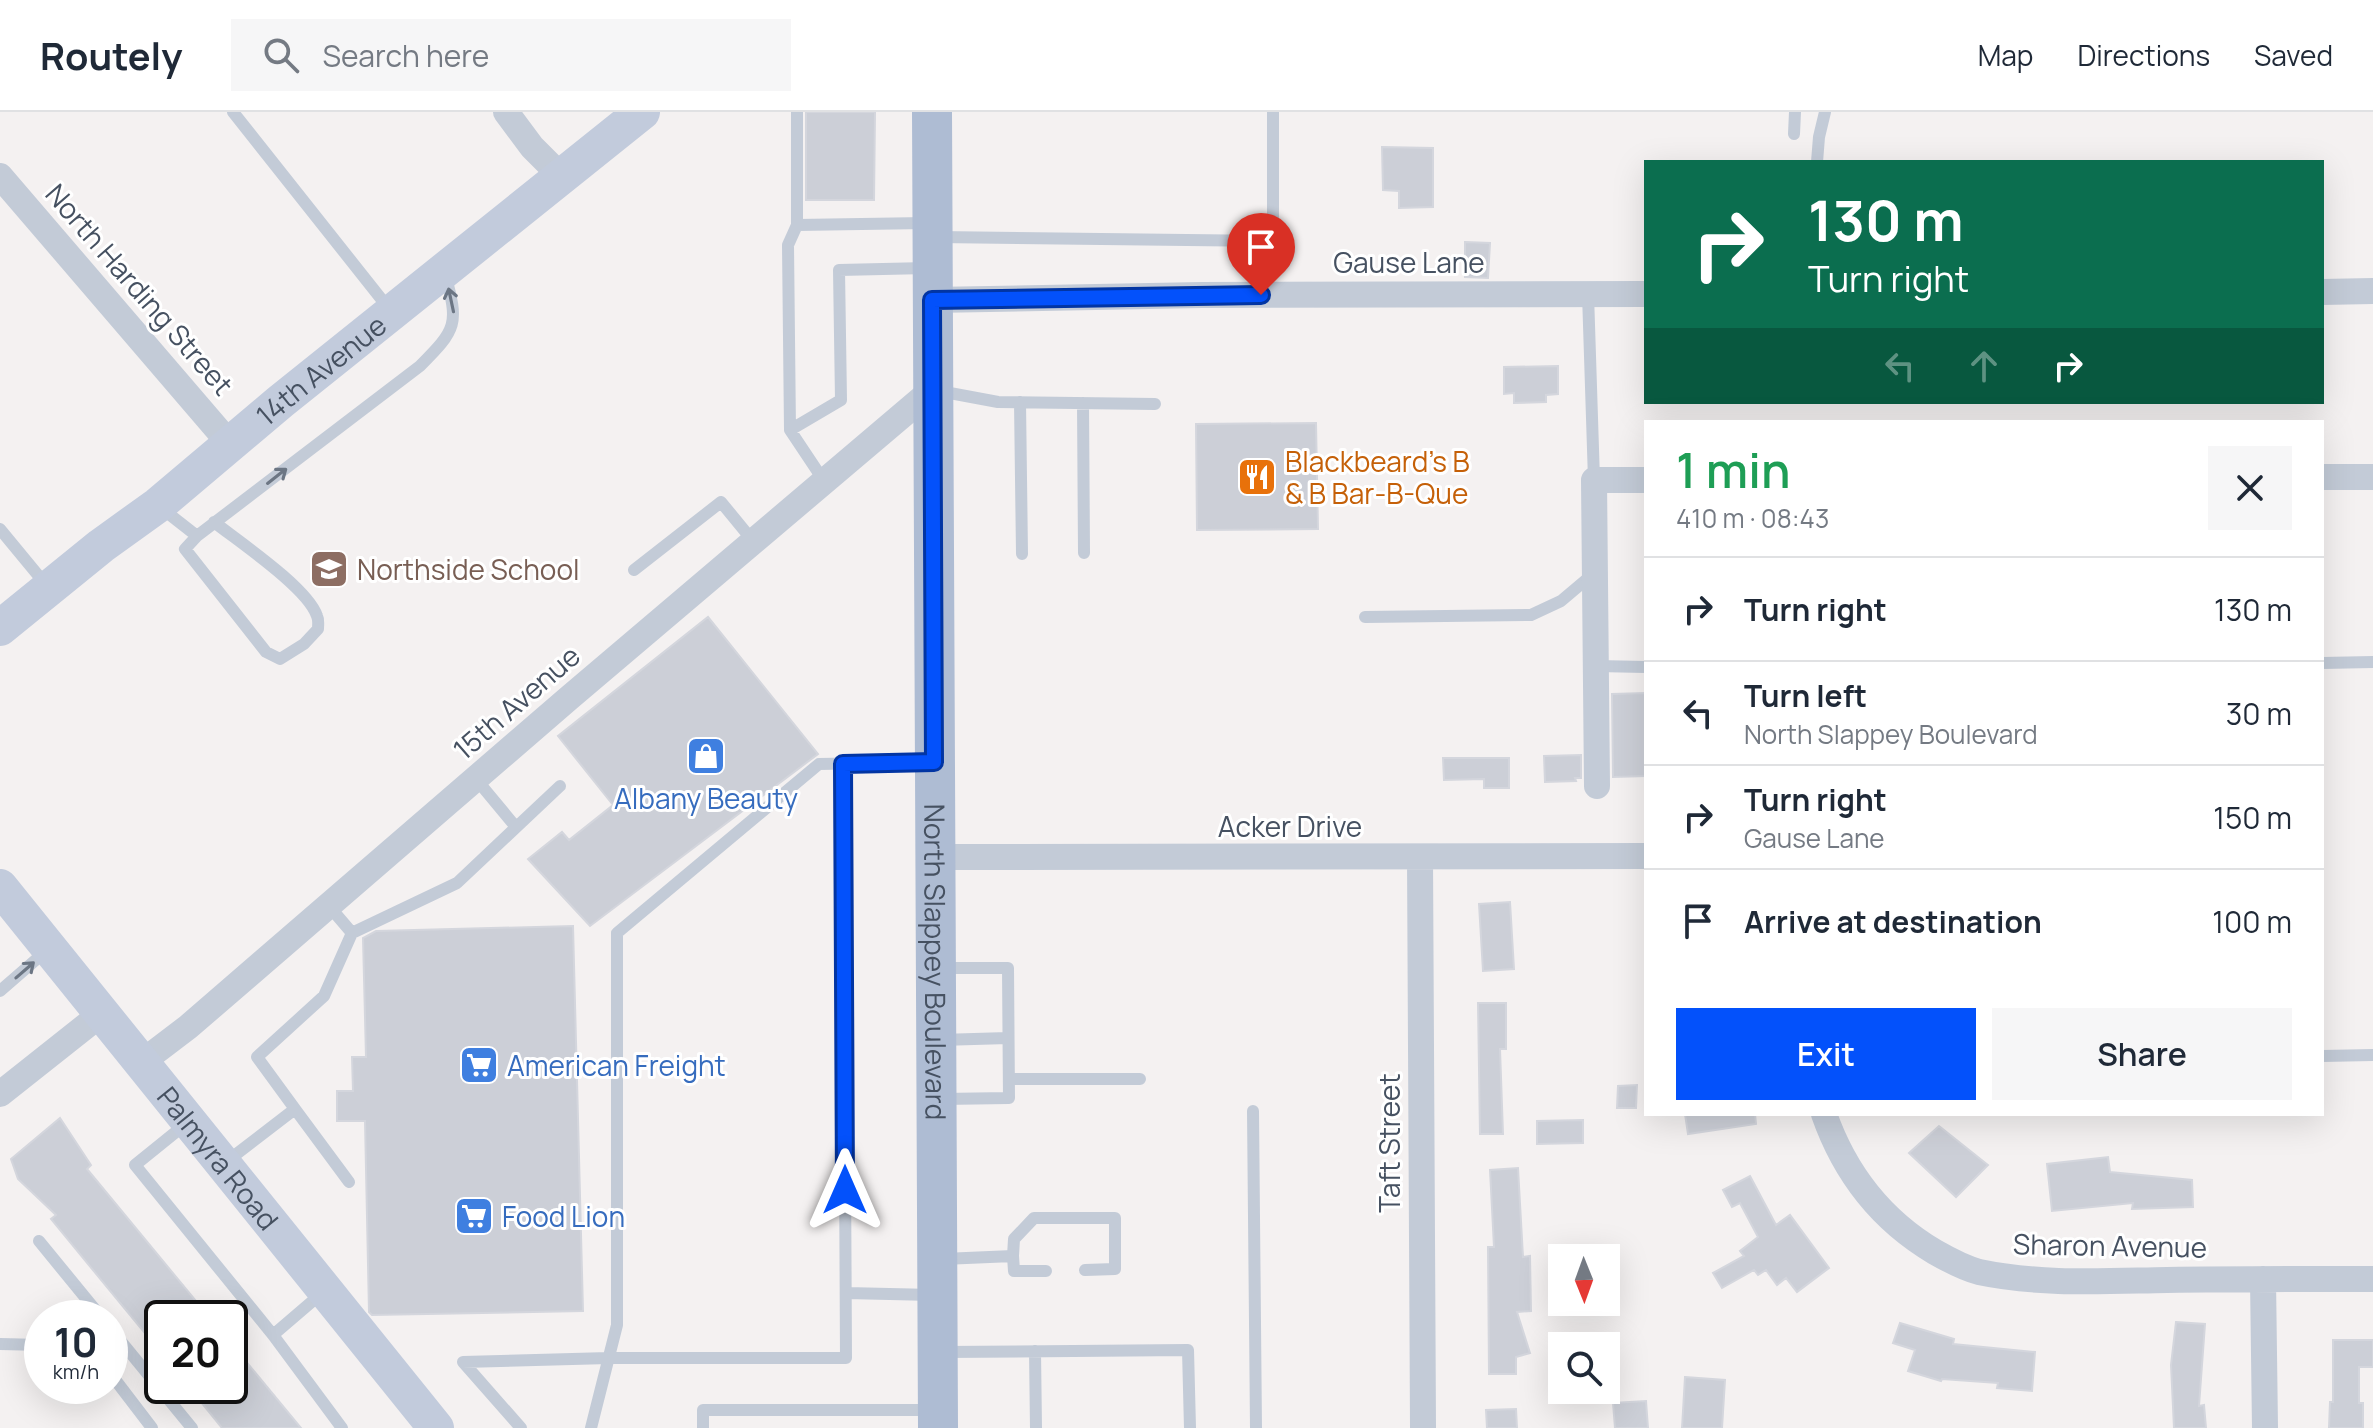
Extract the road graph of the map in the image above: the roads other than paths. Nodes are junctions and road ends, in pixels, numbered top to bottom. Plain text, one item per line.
1 (233, 112) edge
2 (506, 112) edge
3 (642, 112) edge
4 (797, 112) edge
5 (932, 112) edge
6 (1273, 112) edge
7 (1795, 112) edge
8 (1825, 112) edge
9 (1794, 134) dead end
10 (1817, 160) edge
11 (0, 176) edge
12 (561, 176) junction
13 (797, 225) junction
14 (932, 257) junction
15 (444, 271) junction
16 (2373, 291) edge
17 (2324, 292) edge
18 (1588, 294) junction
19 (1644, 294) edge
20 (392, 313) junction
21 (932, 390) junction
22 (1020, 402) junction
23 (1083, 403) junction
24 (1155, 404) dead end
25 (790, 430) junction
26 (230, 444) junction
27 (2324, 477) edge
28 (2373, 477) edge
29 (1594, 480) junction
30 (1644, 480) edge
31 (824, 481) junction
32 (158, 505) junction
33 (214, 522) junction
34 (0, 529) edge
35 (197, 536) junction
36 (753, 541) junction
37 (1084, 553) dead end
38 (1022, 554) dead end
39 (634, 570) dead end
40 (1595, 572) junction
41 (49, 589) junction
42 (1365, 617) dead end
43 (0, 628) edge
44 (2373, 662) edge
45 (2324, 663) edge
46 (1596, 666) junction
47 (1644, 667) edge
48 (934, 762) junction
49 (843, 764) junction
50 (476, 779) junction
51 (560, 786) dead end
52 (1597, 786) dead end
53 (515, 826) junction
54 (1644, 856) edge
55 (934, 857) junction
56 (1420, 857) junction
57 (2, 893) edge
58 (329, 906) junction
59 (352, 933) junction
60 (49, 949) junction
61 (935, 968) junction
62 (0, 991) edge
63 (101, 1014) junction
64 (1008, 1038) junction
65 (935, 1040) junction
66 (2373, 1055) edge
67 (2324, 1056) edge
68 (142, 1062) junction
69 (1009, 1079) junction
70 (1140, 1079) dead end
71 (0, 1094) edge
72 (935, 1099) junction
73 (295, 1109) junction
74 (1253, 1111) dead end
75 (1825, 1116) edge
76 (189, 1121) junction
77 (224, 1164) junction
78 (349, 1182) dead end
79 (39, 1241) dead end
80 (1013, 1256) junction
81 (1085, 1270) dead end
82 (1046, 1271) dead end
83 (936, 1277) junction
84 (2263, 1279) junction
85 (2373, 1279) edge
86 (325, 1291) junction
87 (846, 1293) junction
88 (87, 1300) edge
89 (273, 1335) junction
90 (0, 1344) edge
91 (24, 1345) edge
92 (128, 1351) edge
93 (1035, 1351) junction
94 (937, 1352) junction
95 (609, 1358) junction
96 (128, 1397) edge
97 (938, 1419) edge
98 (152, 1428) edge
99 (192, 1428) edge
100 (342, 1428) edge
101 (436, 1428) edge
102 (521, 1428) edge
103 (591, 1428) edge
104 (703, 1428) edge
105 (1036, 1428) edge
106 (1190, 1428) edge
107 (1256, 1428) edge
108 (1423, 1428) edge
109 (2265, 1428) edge

1 - 20 lane
2 - 12 street
3 - 12 street, 14th Avenue
4 - 13 lane
5 - 14 main road, North Slappey Boulevard
6 - 14 lane
7 - 9 lane
8 - 10 lane
11 - 26 street, North Harding Street
12 - 15 street, 14th Avenue
13 - 14 lane
13 - 25 lane
14 - 18 street, Gause Lane
14 - 21 main road, North Slappey Boulevard
14 - 25 lane
15 - 20 street, 14th Avenue
33 -> 15 lane
16 - 17 street
18 - 19 street, Gause Lane
18 - 29 lane
20 - 26 street, 14th Avenue
21 - 22 lane
21 - 31 street, 15th Avenue
21 - 48 main road, North Slappey Boulevard
22 - 23 lane
22 - 38 lane
23 - 24 lane
23 - 37 lane
25 - 31 lane
26 - 32 street, 14th Avenue
27 - 28 street
29 - 30 street
29 - 40 street
31 - 36 street, 15th Avenue
32 - 35 lane
32 - 41 street, 14th Avenue
33 - 35 lane
33 - 35 lane
34 - 41 lane
36 - 39 lane
36 - 50 street, 15th Avenue
40 - 42 lane
40 - 46 street
41 - 43 street, 14th Avenue
44 - 45 lane
46 - 47 lane
46 - 52 street
48 - 49 lane
48 - 55 main road, North Slappey Boulevard
49 - 87 lane
49 - 95 lane
50 - 53 lane
50 - 58 street, 15th Avenue
51 - 53 lane
53 - 59 lane
54 - 56 street, Acker Drive
55 - 56 street, Acker Drive
55 - 61 main road, North Slappey Boulevard
56 - 108 street, Taft Street
57 - 60 street, Palmyra Road
58 - 59 lane
58 - 68 street, 15th Avenue
59 - 73 lane
62 -> 60 lane
60 - 63 street, Palmyra Road
61 - 64 lane
61 - 65 main road, North Slappey Boulevard
63 - 68 street, Palmyra Road
63 - 71 street
64 - 65 lane
64 - 69 lane
65 - 72 main road, North Slappey Boulevard
66 - 67 lane
68 - 76 street, Palmyra Road
69 - 70 lane
69 - 72 lane
72 - 83 main road, North Slappey Boulevard
73 - 77 lane
73 - 78 lane
74 - 107 lane
75 - 84 street, Sharon Avenue
76 - 77 street, Palmyra Road
76 - 89 lane
77 - 86 street, Palmyra Road
79 - 88 lane
80 - 81 lane
80 - 82 lane
80 - 83 lane
83 - 87 lane
83 - 94 main road, North Slappey Boulevard
84 - 85 street, Sharon Avenue
84 - 109 street
86 - 89 lane
86 - 101 street, Palmyra Road
87 - 95 lane
89 - 100 lane
90 - 91 lane
92 - 99 lane
93 - 94 lane
93 - 105 lane
93 - 106 lane
94 - 97 main road, North Slappey Boulevard
95 - 102 lane
95 - 103 lane
96 - 98 lane
97 - 104 lane

